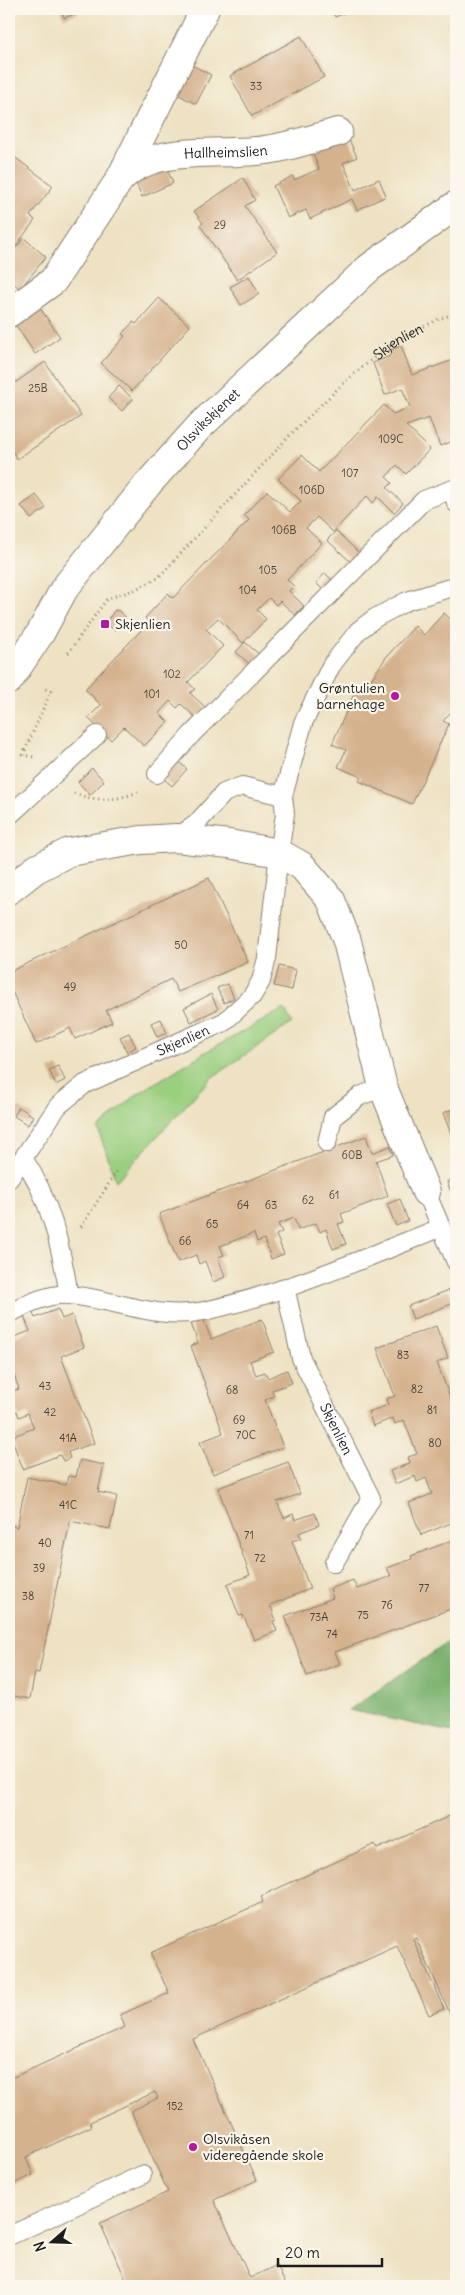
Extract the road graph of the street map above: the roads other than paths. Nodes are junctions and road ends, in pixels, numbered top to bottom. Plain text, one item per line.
1 (205, 9) edge
2 (338, 132) dead end
3 (120, 179) junction
4 (456, 205) edge
5 (9, 313) edge
6 (455, 493) edge
7 (456, 586) edge
8 (9, 680) edge
9 (97, 735) dead end
10 (157, 774) road end
11 (282, 796) junction
12 (9, 816) edge
13 (176, 838) junction
14 (279, 853) junction
15 (9, 890) edge
16 (384, 1087) junction
17 (327, 1143) dead end
18 (23, 1158) junction
19 (9, 1179) edge
20 (426, 1192) joint
21 (440, 1228) junction
22 (456, 1262) edge
23 (285, 1287) junction
24 (69, 1295) junction
25 (9, 1314) edge
26 (334, 1563) dead end
27 (142, 2175) dead end
28 (9, 2236) edge

1 - 3 street, Hallheimslien
2 - 3 street, Hallheimslien
3 - 5 street, Hallheimslien
4 - 8 street, Olsvikskjenet
6 - 10 lane
7 - 11 lane, Skjenlien
9 - 12 lane
11 - 13 lane
11 - 14 lane, Skjenlien
13 - 14 street
13 - 15 street
14 - 16 street
14 - 18 lane, Skjenlien
16 - 17 lane
16 - 20 street
18 - 19 lane, Skjenlien
18 - 24 lane
20 - 21 lane
21 - 22 lane
21 - 23 lane
23 - 24 lane
23 - 26 lane, Skjenlien
24 - 25 lane
27 - 28 lane

